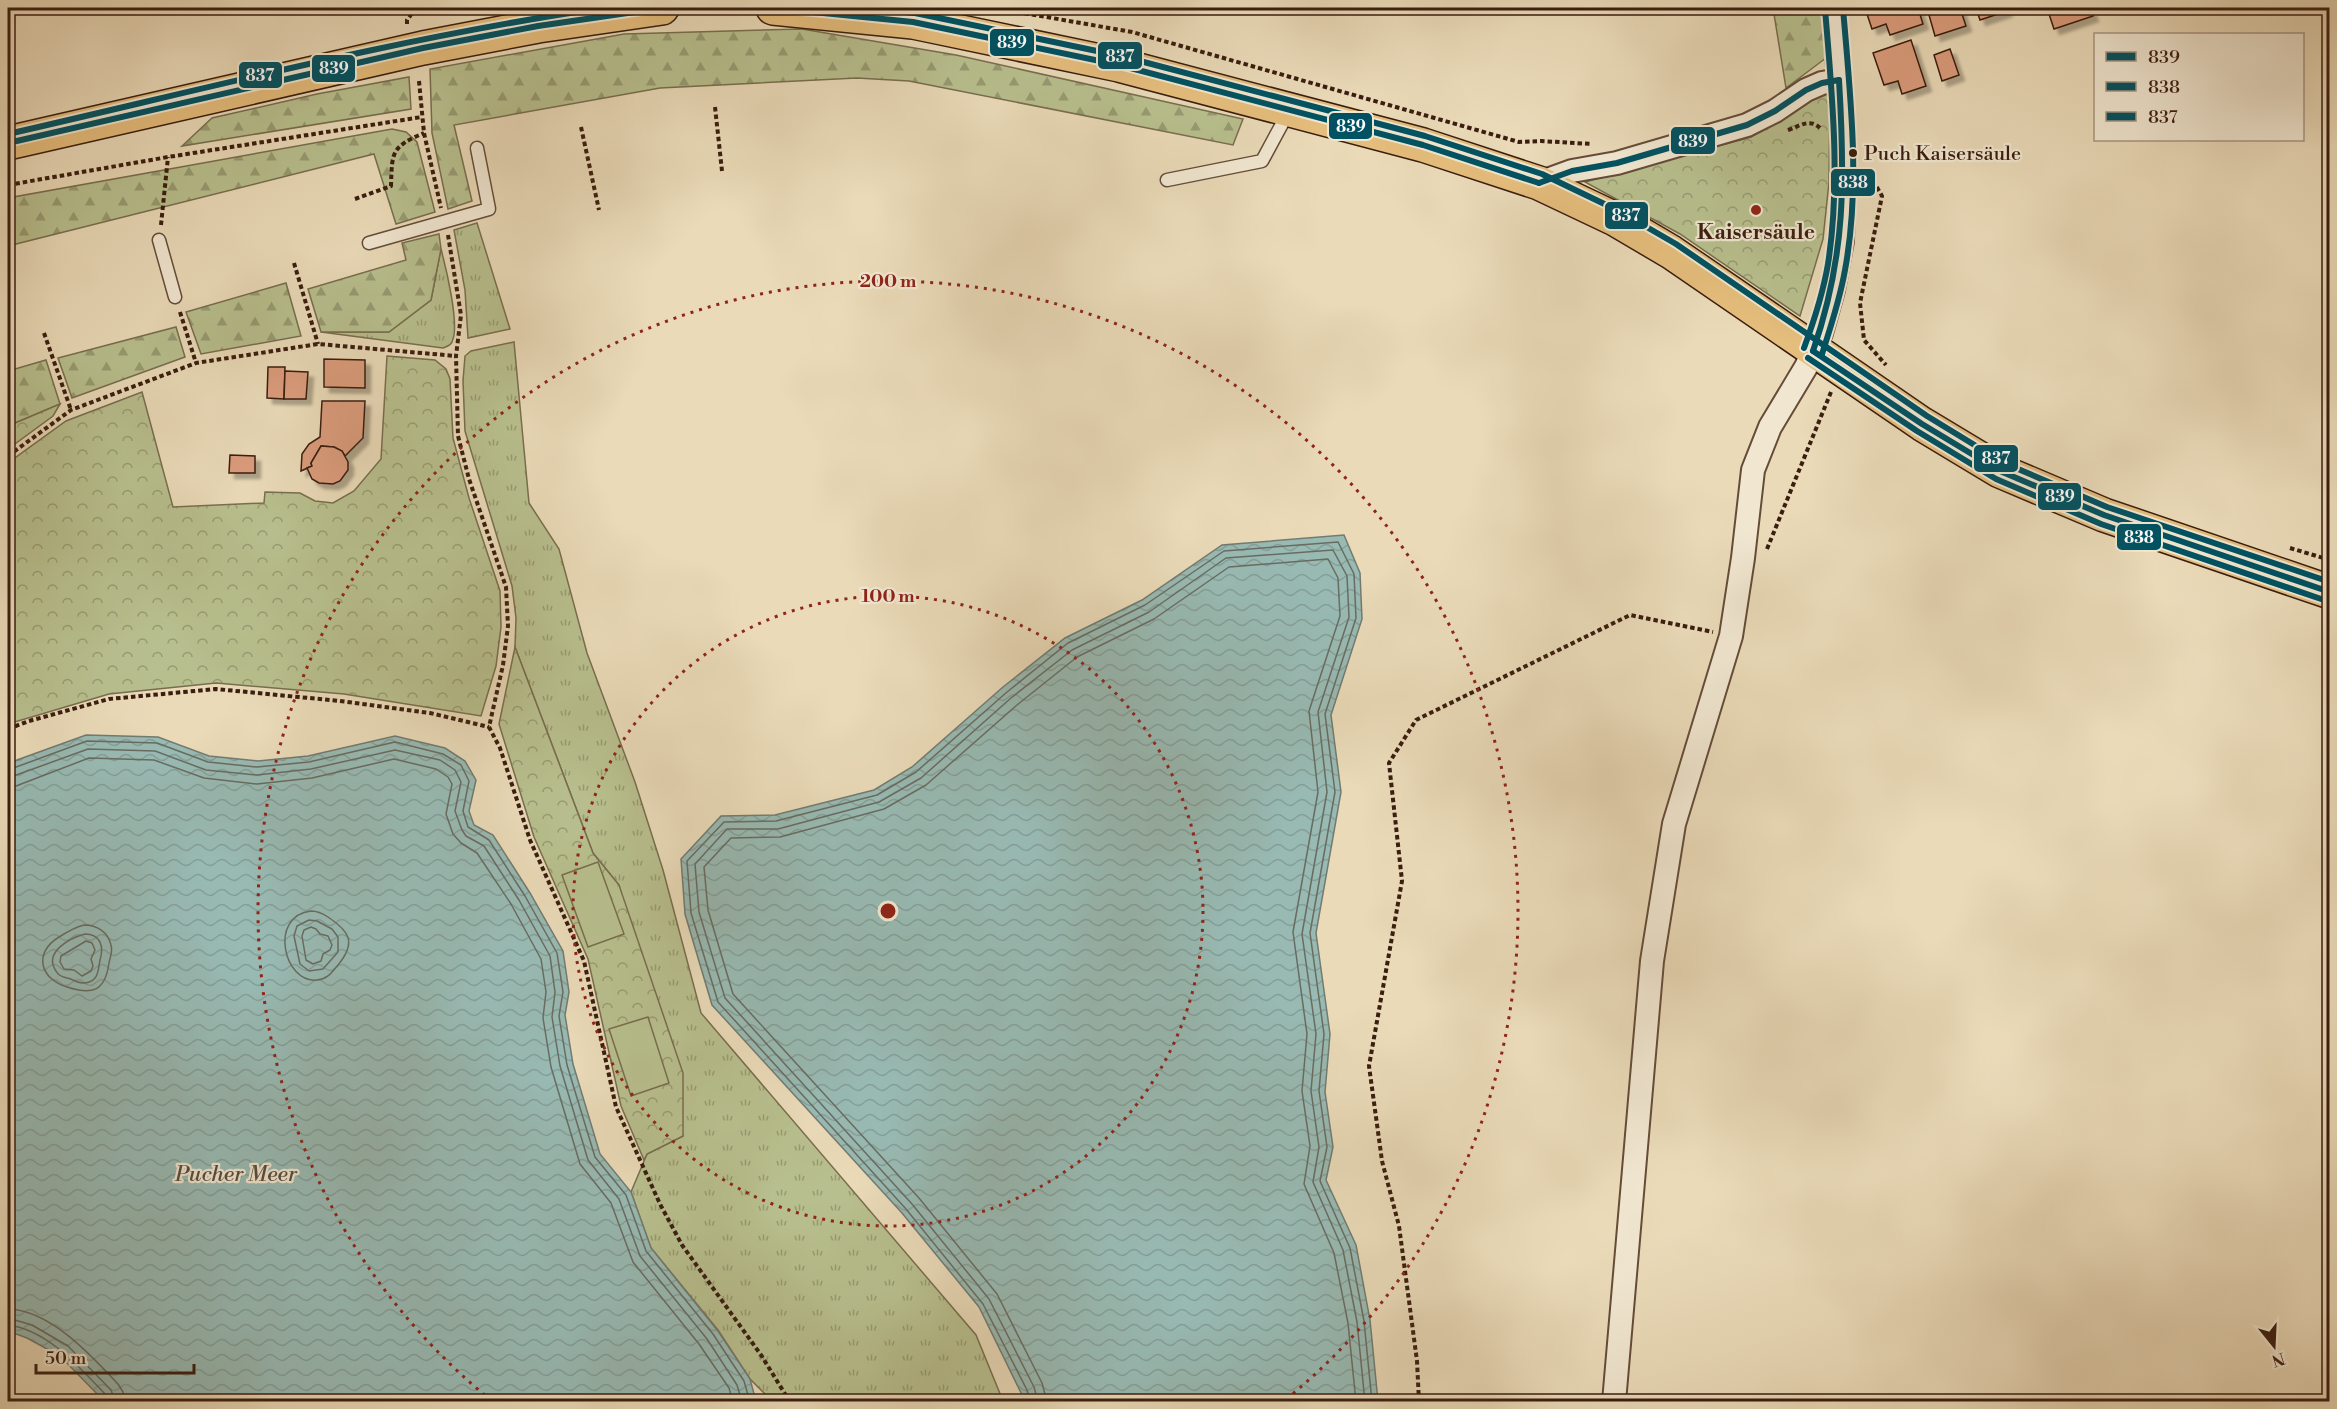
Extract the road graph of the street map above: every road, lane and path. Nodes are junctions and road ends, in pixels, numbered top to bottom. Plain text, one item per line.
1 (416, 8) edge
2 (662, 8) edge
3 (774, 8) edge
4 (995, 8) edge
5 (1834, 8) edge
6 (406, 32) dead end
7 (1839, 80) junction
8 (419, 81) dead end
9 (715, 107) dead end
10 (1289, 110) junction
11 (422, 117) junction
12 (581, 127) dead end
13 (1784, 132) dead end
14 (424, 134) junction
15 (1822, 138) dead end
16 (8, 143) edge
17 (1595, 145) dead end
18 (477, 148) dead end
19 (168, 157) junction
20 (722, 171) dead end
21 (1844, 178) junction
22 (1167, 180) dead end
23 (1539, 183) junction
24 (8, 185) edge
25 (355, 199) dead end
26 (441, 209) dead end
27 (599, 210) dead end
28 (448, 234) dead end
29 (159, 240) joint
30 (369, 243) dead end
31 (294, 263) dead end
32 (175, 297) joint
33 (44, 333) dead end
34 (318, 344) junction
35 (1813, 351) junction
36 (456, 356) junction
37 (196, 363) junction
38 (1840, 369) junction
39 (1893, 373) dead end
40 (71, 410) junction
41 (8, 456) edge
42 (2283, 546) dead end
43 (1743, 558) junction
44 (2330, 560) edge
45 (2330, 592) edge
46 (1731, 636) junction
47 (489, 727) junction
48 (8, 729) edge
49 (8, 1395) edge
50 (13, 1401) edge
51 (790, 1401) edge
52 (1419, 1401) edge
53 (1614, 1401) edge

1 - 6 path
2 - 16 main road
3 - 10 main road
4 - 17 path
5 - 7 street
7 - 21 street
7 - 23 street
8 - 11 path
9 - 20 path
10 - 22 lane
10 - 23 main road
11 - 14 path
11 - 19 path
12 - 27 path
13 - 15 path
14 - 25 path
14 - 26 path
18 - 30 lane
19 - 24 path
19 - 29 path
21 - 35 street
21 - 39 path
23 - 35 main road
28 - 36 path
29 - 32 lane
31 - 34 path
32 - 37 path
33 - 40 path
34 - 36 path
34 - 37 path
35 - 38 main road
35 - 43 street
36 - 47 path
37 - 40 path
38 - 43 path
38 - 45 main road
40 - 41 path
42 - 44 path
43 - 46 street
46 - 52 path
46 - 53 street
47 - 48 path
47 - 51 path
49 - 50 path

